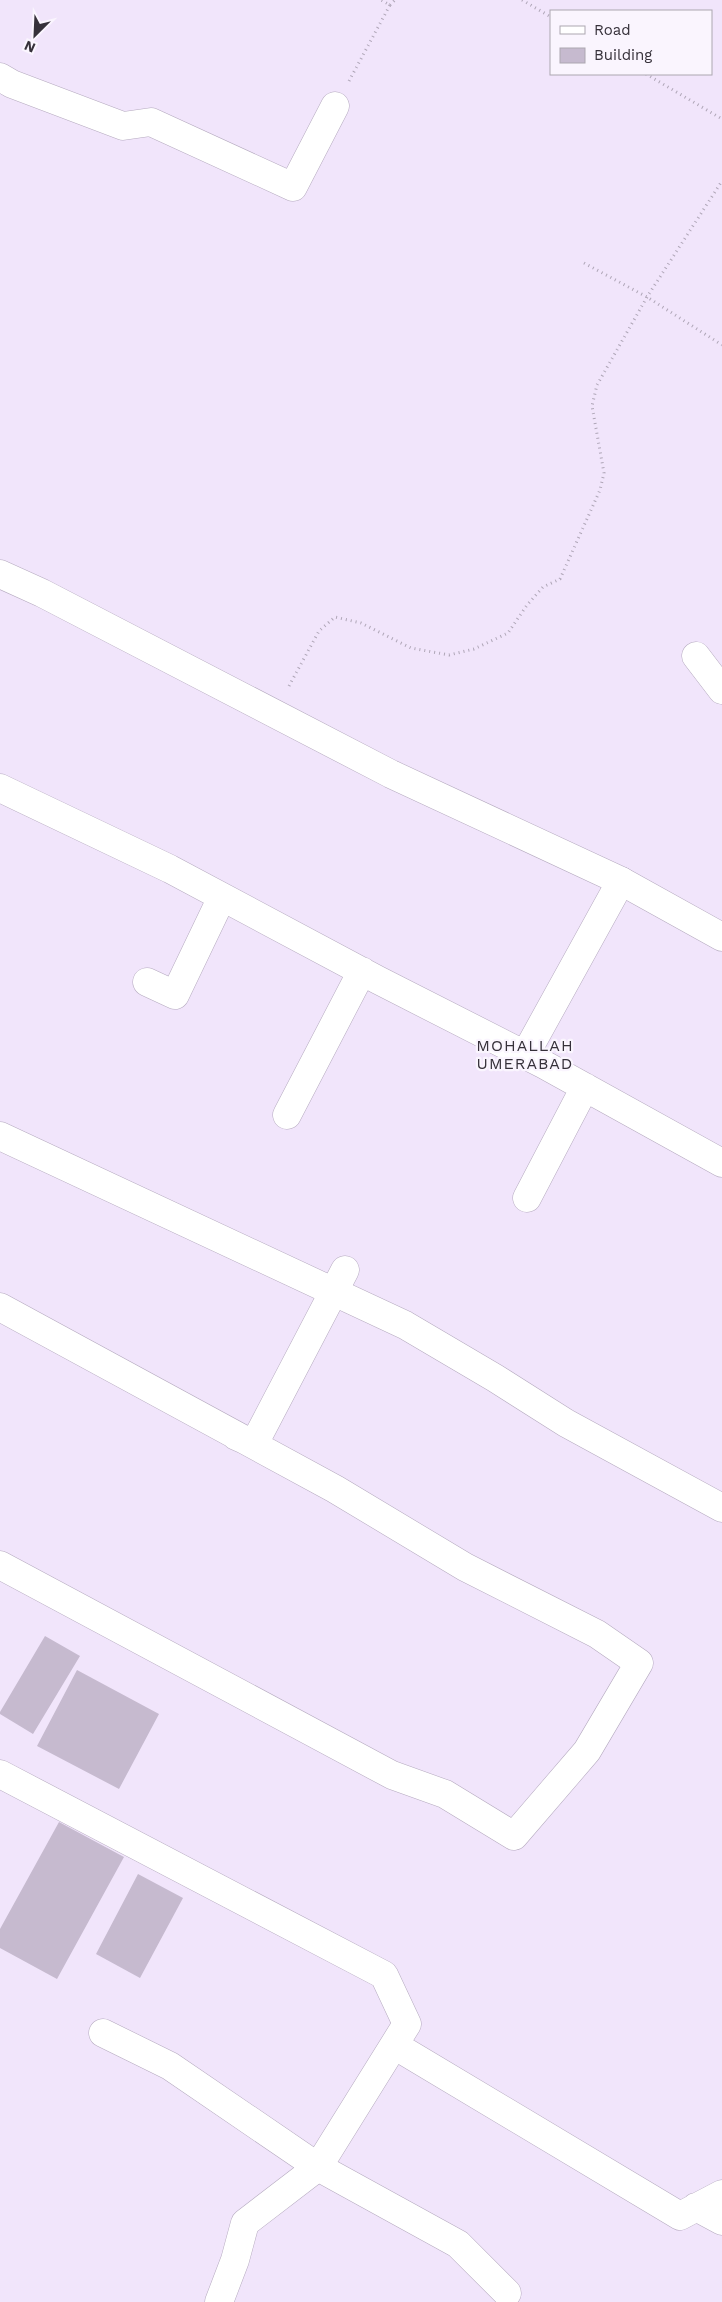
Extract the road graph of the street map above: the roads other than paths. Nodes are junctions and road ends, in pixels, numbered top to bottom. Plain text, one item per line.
1 (0, 77) edge
2 (335, 106) road end
3 (0, 574) edge
4 (696, 656) dead end
5 (722, 690) edge
6 (0, 788) edge
7 (621, 881) junction
8 (222, 897) junction
9 (722, 937) edge
10 (362, 971) junction
11 (147, 982) dead end
12 (525, 1055) junction
13 (585, 1087) junction
14 (287, 1115) dead end
15 (0, 1136) edge
16 (722, 1163) edge
17 (526, 1198) dead end
18 (339, 1281) junction
19 (0, 1307) edge
20 (235, 1435) junction
21 (722, 1508) edge
22 (0, 1565) edge
23 (0, 1774) edge
24 (103, 2033) dead end
25 (394, 2045) junction
26 (318, 2167) junction
27 (722, 2194) edge
28 (696, 2207) junction
29 (722, 2221) edge
30 (507, 2293) dead end
31 (219, 2302) edge

1 - 2 street
3 - 7 street
4 - 5 street
6 - 8 street
7 - 9 street
7 - 12 street
8 - 10 street
8 - 11 street
10 - 12 street
10 - 14 street
12 - 13 street
13 - 16 street
13 - 17 street
15 - 18 street
18 - 20 street
18 - 21 street
19 - 20 street
20 - 22 street
23 - 25 street
24 - 26 street
25 - 26 street
25 - 28 street
26 - 30 street
26 - 31 street
27 - 28 street
28 - 29 street

